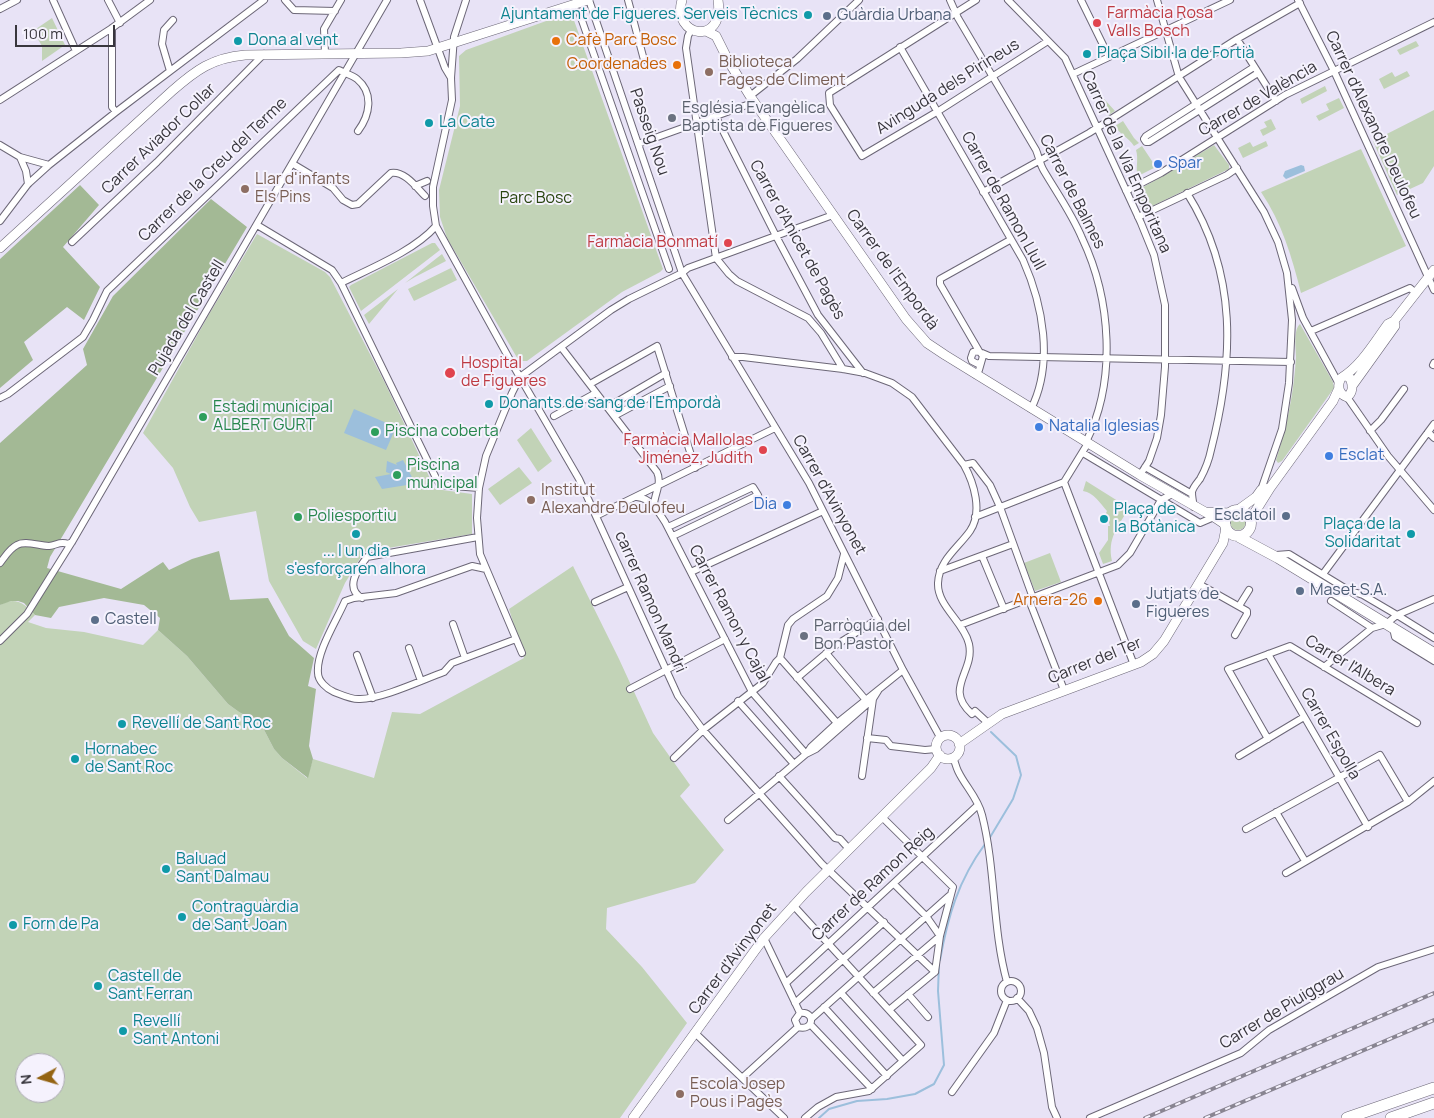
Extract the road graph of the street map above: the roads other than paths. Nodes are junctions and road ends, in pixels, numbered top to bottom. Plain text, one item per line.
1 (17, 0) edge
2 (53, 0) edge
3 (108, 0) edge
4 (150, 0) edge
5 (264, 0) edge
6 (285, 0) edge
7 (341, 0) edge
8 (387, 0) edge
9 (420, 0) edge
10 (466, 0) edge
11 (628, 0) edge
12 (859, 0) edge
13 (950, 0) edge
14 (976, 0) edge
15 (1008, 0) edge
16 (1081, 0) edge
17 (1157, 0) edge
18 (1230, 0) edge
19 (681, 1) edge
20 (1299, 1) edge
21 (719, 2) edge
22 (583, 3) edge
23 (0, 9) edge
24 (335, 11) junction
25 (956, 13) junction
26 (718, 17) junction
27 (173, 20) dead end
28 (1434, 22) edge
29 (120, 23) junction
30 (112, 28) junction
31 (692, 30) junction
32 (1166, 30) junction
33 (706, 31) junction
34 (1236, 39) junction
35 (1048, 42) junction
36 (452, 45) junction
37 (721, 45) junction
38 (900, 47) junction
39 (438, 49) junction
40 (76, 51) junction
41 (357, 53) junction
42 (264, 54) junction
43 (325, 54) junction
44 (1109, 57) junction
45 (451, 60) junction
46 (644, 60) dead end
47 (1256, 70) junction
48 (170, 71) junction
49 (1334, 71) junction
50 (345, 73) junction
51 (1073, 74) junction
52 (993, 76) junction
53 (1178, 77) junction
54 (451, 78) junction
55 (753, 99) junction
56 (0, 100) edge
57 (1276, 100) junction
58 (1197, 107) junction
59 (937, 111) junction
60 (116, 112) junction
61 (716, 117) junction
62 (697, 123) junction
63 (1097, 127) junction
64 (358, 130) dead end
65 (1216, 139) junction
66 (638, 144) junction
67 (0, 145) edge
68 (20, 157) junction
69 (1040, 160) junction
70 (293, 164) junction
71 (50, 166) junction
72 (1237, 168) junction
73 (26, 170) junction
74 (40, 174) junction
75 (427, 181) dead end
76 (28, 184) junction
77 (415, 186) junction
78 (1126, 191) junction
79 (983, 192) junction
80 (1187, 193) junction
81 (424, 196) dead end
82 (833, 215) junction
83 (1138, 217) junction
84 (0, 221) edge
85 (257, 225) junction
86 (436, 226) junction
87 (776, 236) junction
88 (1010, 240) junction
89 (72, 242) dead end
90 (0, 248) edge
91 (716, 258) junction
92 (669, 270) dead end
93 (1287, 272) junction
94 (682, 273) junction
95 (1431, 273) edge
96 (342, 283) junction
97 (1434, 290) edge
98 (1416, 294) junction
99 (1303, 318) junction
100 (1292, 320) junction
101 (1394, 321) junction
102 (1311, 331) junction
103 (561, 348) junction
104 (981, 354) junction
105 (1043, 356) junction
106 (732, 358) junction
107 (971, 358) junction
108 (1106, 358) junction
109 (1165, 359) junction
110 (1226, 360) junction
111 (1291, 362) junction
112 (962, 367) junction
113 (843, 369) junction
114 (1332, 369) junction
115 (863, 372) junction
116 (666, 374) junction
117 (976, 376) junction
118 (1345, 376) junction
119 (520, 377) junction
120 (590, 384) junction
121 (670, 386) junction
122 (1339, 387) junction
123 (1404, 390) dead end
124 (596, 393) junction
125 (1349, 393) junction
126 (0, 398) edge
127 (1333, 402) junction
128 (608, 407) junction
129 (1031, 409) junction
130 (554, 416) dead end
131 (614, 416) junction
132 (1434, 424) edge
133 (775, 428) junction
134 (1370, 431) junction
135 (1428, 432) junction
136 (1434, 438) edge
137 (1087, 443) junction
138 (1083, 453) junction
139 (1272, 460) junction
140 (964, 465) junction
141 (1286, 466) junction
142 (695, 468) junction
143 (1142, 471) junction
144 (1400, 471) junction
145 (1064, 482) junction
146 (659, 485) junction
147 (479, 488) junction
148 (1266, 489) junction
149 (1172, 494) junction
150 (1192, 494) junction
151 (637, 497) junction
152 (1161, 500) junction
153 (654, 504) junction
154 (1000, 507) junction
155 (1194, 507) junction
156 (1434, 510) edge
157 (823, 511) junction
158 (1203, 512) junction
159 (1234, 512) junction
160 (596, 516) junction
161 (975, 517) junction
162 (1214, 517) junction
163 (1250, 523) junction
164 (668, 527) junction
165 (1226, 527) junction
166 (1236, 535) junction
167 (672, 536) junction
168 (478, 537) junction
169 (72, 542) junction
170 (1223, 543) junction
171 (1013, 544) junction
172 (844, 553) junction
173 (480, 554) junction
174 (1271, 554) junction
175 (982, 556) junction
176 (0, 563) edge
177 (472, 566) junction
178 (486, 569) junction
179 (940, 571) junction
180 (691, 572) junction
181 (1098, 573) junction
182 (1323, 574) junction
183 (1200, 584) junction
184 (628, 588) junction
185 (1249, 590) dead end
186 (364, 598) junction
187 (1031, 599) junction
188 (1335, 600) junction
189 (1434, 600) edge
190 (595, 602) dead end
191 (1239, 606) junction
192 (1004, 609) junction
193 (1372, 615) junction
194 (1397, 615) junction
195 (878, 620) junction
196 (453, 624) dead end
197 (960, 625) junction
198 (1389, 626) junction
199 (1372, 628) junction
200 (1235, 635) dead end
201 (1434, 638) edge
202 (516, 639) junction
203 (725, 639) junction
204 (0, 641) edge
205 (409, 648) dead end
206 (522, 653) dead end
207 (826, 653) junction
208 (1434, 653) edge
209 (1268, 654) junction
210 (357, 655) dead end
211 (465, 658) junction
212 (780, 658) junction
213 (1434, 661) edge
214 (1134, 664) junction
215 (1324, 667) junction
216 (666, 670) junction
217 (902, 670) junction
218 (797, 678) junction
219 (421, 681) junction
220 (630, 689) dead end
221 (1064, 690) junction
222 (878, 691) junction
223 (752, 692) junction
224 (373, 698) junction
225 (865, 699) junction
226 (873, 699) junction
227 (738, 701) junction
228 (1304, 717) junction
229 (837, 723) junction
230 (988, 723) junction
231 (1417, 723) dead end
232 (703, 730) junction
233 (940, 737) junction
234 (867, 738) junction
235 (1268, 739) junction
236 (959, 744) junction
237 (938, 752) junction
238 (806, 754) junction
239 (1239, 756) dead end
240 (953, 757) junction
241 (674, 758) dead end
242 (794, 764) junction
243 (779, 776) junction
244 (862, 776) dead end
245 (1339, 778) junction
246 (1434, 781) edge
247 (759, 792) junction
248 (1408, 802) junction
249 (978, 805) junction
250 (1276, 812) junction
251 (882, 817) junction
252 (728, 820) dead end
253 (1368, 827) junction
254 (1246, 829) dead end
255 (849, 849) junction
256 (922, 857) junction
257 (1305, 862) junction
258 (828, 870) junction
259 (1286, 873) dead end
260 (894, 884) junction
261 (950, 896) junction
262 (793, 905) junction
263 (869, 907) junction
264 (926, 916) junction
265 (884, 922) junction
266 (940, 936) junction
267 (764, 938) junction
268 (900, 939) junction
269 (829, 944) junction
270 (1434, 949) edge
271 (918, 956) junction
272 (843, 960) junction
273 (934, 972) junction
274 (859, 977) junction
275 (1007, 982) junction
276 (786, 983) junction
277 (841, 993) junction
278 (873, 993) junction
279 (908, 994) junction
280 (1017, 998) junction
281 (1007, 1000) junction
282 (795, 1003) junction
283 (824, 1007) junction
284 (889, 1010) junction
285 (800, 1013) junction
286 (928, 1017) dead end
287 (810, 1021) junction
288 (798, 1027) junction
289 (695, 1033) junction
290 (903, 1061) junction
291 (887, 1076) junction
292 (742, 1078) junction
293 (1434, 1088) edge
294 (872, 1089) junction
295 (952, 1092) dead end
296 (1434, 1103) edge
297 (633, 1118) edge
298 (784, 1118) edge
299 (805, 1118) edge
300 (1057, 1118) edge
301 (1090, 1118) edge
302 (1347, 1118) edge
303 (1391, 1118) edge

1 - 23 street
2 - 40 street
3 - 29 street
4 - 29 street
5 - 48 street
6 - 24 street
7 - 24 street
8 - 41 street, Pujada del Castell
9 - 39 street
10 - 36 street
11 - 46 street
12 - 55 street
13 - 25 street, Carrer de Balmes
14 - 25 street
15 - 35 street, Carrer de la Via Emporitana
16 - 44 street
17 - 32 street
18 - 32 street
19 - 31 main road
20 - 34 street
20 - 49 street, Carrer d'Alexandre Deulofeu
21 - 26 main road
22 - 36 main road
22 - 66 street, Passeig Nou
22 - 92 street, Passeig Nou
24 - 43 street
25 - 38 street
25 - 52 street, Carrer de Balmes
26 - 33 main road
26 - 37 main road
27 - 48 street
28 - 49 street, Carrer de València
29 - 30 street
30 - 40 street
30 - 60 street
31 - 33 main road
31 - 62 street
32 - 44 street
32 - 53 street
33 - 37 main road
34 - 47 street
34 - 53 street
35 - 51 street, Carrer de la Via Emporitana
35 - 52 street, Avinguda dels Pirineus
36 - 39 main road
36 - 45 street
37 - 55 main road, Carrer de l'Empordà
38 - 59 street, Carrer de Ramon Llull
38 - 59 street, Avinguda dels Pirineus
39 - 41 main road
39 - 45 street
39 - 54 street
40 - 56 street
41 - 43 main road
41 - 50 street, Pujada del Castell
42 - 43 main road
42 - 89 street, Carrer Aviador Collar
42 - 90 main road
44 - 51 street
45 - 54 street
47 - 57 street
47 - 58 street
48 - 60 street
49 - 57 street, Carrer de València
49 - 95 street, Carrer d'Alexandre Deulofeu
50 - 64 street
50 - 70 street, Pujada del Castell
50 - 126 street, Carrer de la Creu del Terme
51 - 63 street, Carrer de la Via Emporitana
52 - 59 street, Avinguda dels Pirineus
52 - 69 street, Carrer de Balmes
53 - 58 street
53 - 63 street
54 - 86 street
55 - 61 street
55 - 82 main road, Carrer de l'Empordà
57 - 65 street, Carrer de València
58 - 58 street
58 - 65 street
59 - 79 street, Carrer de Ramon Llull
60 - 71 street
61 - 62 street
61 - 87 street, Carrer d'Anicet de Pagès
62 - 66 street
62 - 91 street
63 - 69 street
63 - 78 street, Carrer de la Via Emporitana
65 - 72 street
65 - 78 street, Carrer de València
66 - 94 street, Passeig Nou
67 - 68 street
68 - 71 street
68 - 73 street
69 - 79 street
69 - 108 street, Carrer de Balmes
70 - 77 street
70 - 85 street, Pujada del Castell
71 - 74 street
72 - 80 street
72 - 93 street
73 - 74 street
73 - 76 street
74 - 76 street
75 - 77 street
76 - 84 street
77 - 81 street
78 - 83 street, Carrer de la Via Emporitana
79 - 88 street, Carrer de Ramon Llull
80 - 83 street
80 - 110 street
82 - 87 street
82 - 112 main road, Carrer de l'Empordà
83 - 109 street, Carrer de la Via Emporitana
85 - 96 street
85 - 169 street, Pujada del Castell
86 - 96 street
86 - 119 street, carrer Ramon Mandri
87 - 91 street
87 - 115 street, Carrer d'Anicet de Pagès
88 - 104 street
88 - 105 street, Carrer de Ramon Llull
91 - 94 street
91 - 113 street
93 - 99 street
93 - 100 street
94 - 103 street
94 - 106 street, Carrer d'Avinyonet
95 - 97 street, Carrer d'Alexandre Deulofeu
95 - 98 main road
96 - 147 street
98 - 101 main road
98 - 102 street
99 - 100 street
99 - 102 street
100 - 111 street
101 - 118 main road
101 - 125 main road
102 - 114 street
103 - 119 street
103 - 120 street
104 - 105 street
104 - 107 street
104 - 107 street
104 - 117 street
105 - 108 street
105 - 129 street, Carrer de Ramon Llull
106 - 113 street
106 - 133 street, Carrer d'Avinyonet
107 - 112 street
108 - 109 street
108 - 137 street, Carrer de Balmes
109 - 110 street
109 - 143 street, Carrer de la Via Emporitana
110 - 111 street
110 - 150 street
111 - 139 street
112 - 117 main road, Carrer de l'Empordà
113 - 115 street
114 - 118 street
114 - 122 street
115 - 140 street
116 - 120 street
116 - 121 street
116 - 128 street
117 - 129 main road, Carrer de l'Empordà
118 - 122 main road
118 - 125 main road
119 - 147 street
119 - 160 street, carrer Ramon Mandri
120 - 124 street
121 - 131 street
121 - 142 street
122 - 125 main road
122 - 127 main road
123 - 134 street
124 - 128 street
124 - 130 street
125 - 127 main road
125 - 134 street
127 - 141 main road
128 - 131 street
129 - 137 main road, Carrer de l'Empordà
131 - 146 street
132 - 135 street
133 - 142 street
133 - 157 street, Carrer d'Avinyonet
134 - 144 street
135 - 136 street
135 - 144 street
137 - 138 street, Carrer de Balmes
137 - 143 main road, Carrer de l'Empordà
138 - 145 street, Carrer de Balmes
138 - 152 street
139 - 141 street
139 - 148 street
140 - 154 street
140 - 161 street
141 - 148 main road
142 - 146 street
143 - 149 main road, Carrer de l'Empordà
143 - 150 street, Carrer de l'Empordà
144 - 156 street
144 - 182 street
145 - 154 street
145 - 181 street
146 - 151 street
146 - 153 street
147 - 168 street
148 - 159 main road
148 - 163 main road
149 - 152 street
149 - 155 main road, Carrer de l'Empordà
150 - 155 street
151 - 153 street
151 - 160 street
152 - 162 street
152 - 181 street
153 - 164 street, Carrer Ramon y Cajal
154 - 161 street
154 - 171 street
155 - 158 main road, Carrer de l'Empordà
157 - 172 street, Carrer d'Avinyonet
157 - 180 street
158 - 159 main road, Carrer de l'Empordà
158 - 162 main road, Carrer de l'Empordà
159 - 163 main road
159 - 165 main road
160 - 184 street, carrer Ramon Mandri
161 - 179 street
162 - 165 main road, Carrer de l'Empordà
163 - 166 main road
163 - 174 main road
164 - 167 street, Carrer Ramon y Cajal
164 - 167 street
165 - 166 main road
165 - 170 main road
166 - 170 main road
166 - 174 main road
167 - 180 street, Carrer Ramon y Cajal
168 - 173 street
168 - 186 street
169 - 176 street
169 - 204 street, Pujada del Castell
170 - 183 main road, Carrer del Ter
171 - 175 street
171 - 187 street
172 - 195 street, Carrer d'Avinyonet
172 - 212 street
173 - 177 street
173 - 178 street
174 - 182 street
174 - 188 main road
175 - 179 street
175 - 192 street
177 - 178 street
177 - 186 street
178 - 202 street
179 - 197 street
180 - 203 street, Carrer Ramon y Cajal
181 - 187 street
181 - 214 street
182 - 194 street
183 - 191 street
183 - 214 main road, Carrer del Ter
184 - 190 street
184 - 216 street, carrer Ramon Mandri
185 - 191 street
186 - 224 street
187 - 192 street
187 - 221 street
188 - 193 main road
188 - 199 street
189 - 194 street
191 - 200 street
192 - 197 street
193 - 198 main road
193 - 199 street
194 - 198 street
194 - 201 street
195 - 207 street
195 - 217 street, Carrer d'Avinyonet
196 - 211 street
197 - 230 street
198 - 199 street
198 - 208 main road
198 - 213 street
199 - 215 street
202 - 206 street
202 - 211 street
203 - 216 street
203 - 223 street, Carrer Ramon y Cajal
205 - 219 street
207 - 218 street
207 - 225 street
209 - 215 street, Carrer l'Albera
209 - 228 street, Carrer Espolla
209 - 235 street, Carrer l'Albera
210 - 224 street
211 - 219 street
212 - 218 street
212 - 223 street
214 - 221 main road, Carrer del Ter
215 - 231 street, Carrer l'Albera
216 - 220 street
216 - 232 street, carrer Ramon Mandri
217 - 222 street
217 - 233 street, Carrer d'Avinyonet
218 - 229 street
219 - 224 street
221 - 230 main road, Carrer del Ter
222 - 225 street
222 - 226 street
223 - 227 street
223 - 238 street, Carrer Ramon y Cajal
225 - 229 street
226 - 234 street
226 - 238 street
227 - 232 street
227 - 242 street, Carrer Ramon y Cajal
228 - 235 street
228 - 245 street, Carrer Espolla
229 - 238 street
230 - 236 main road, Carrer del Ter
232 - 241 street
232 - 247 street, carrer Ramon Mandri
233 - 236 main road
233 - 237 main road
234 - 237 street
234 - 244 street
235 - 239 street
236 - 240 main road
237 - 240 main road
237 - 251 main road, Carrer d'Avinyonet
238 - 242 street
240 - 249 street
242 - 243 street
243 - 247 street
243 - 255 street
245 - 248 street
245 - 250 street
245 - 253 street, Carrer Espolla
246 - 248 street
247 - 252 street
247 - 258 street, carrer Ramon Mandri
248 - 253 street
249 - 256 street, Carrer de Ramon Reig
249 - 275 street
250 - 254 street
250 - 257 street
251 - 255 main road, Carrer d'Avinyonet
251 - 256 street
253 - 257 street
255 - 258 main road, Carrer d'Avinyonet
256 - 260 street, Carrer de Ramon Reig
256 - 261 street
257 - 259 street
258 - 262 main road, Carrer d'Avinyonet
258 - 263 street, carrer Ramon Mandri
260 - 263 street, Carrer de Ramon Reig
260 - 264 street
261 - 264 street
261 - 266 street
262 - 267 main road, Carrer d'Avinyonet
262 - 269 street
263 - 265 street, carrer Ramon Mandri
263 - 269 street, Carrer de Ramon Reig
264 - 266 street
264 - 268 street
265 - 268 street, carrer Ramon Mandri
265 - 272 street
266 - 271 street
266 - 273 street
267 - 276 street
267 - 289 main road, Carrer d'Avinyonet
268 - 271 street, carrer Ramon Mandri
268 - 274 street
269 - 272 street
269 - 276 street, Carrer de Ramon Reig
270 - 301 street, Carrer de Piuiggrau
271 - 273 street, carrer Ramon Mandri
271 - 278 street
272 - 274 street
272 - 282 street
273 - 279 street
274 - 277 street
274 - 278 street
275 - 280 street
275 - 281 street
276 - 282 street
277 - 283 street
277 - 290 street
278 - 284 street
279 - 284 street
279 - 286 street
280 - 281 street
280 - 300 street
281 - 295 street
282 - 285 street
283 - 287 street
283 - 291 street
284 - 290 street
285 - 287 street
285 - 288 street
287 - 288 street
287 - 294 street
288 - 292 street
289 - 292 street
289 - 297 main road, Carrer d'Avinyonet
290 - 291 street
291 - 294 street
292 - 298 street
293 - 302 highway
294 - 299 street
296 - 303 highway

